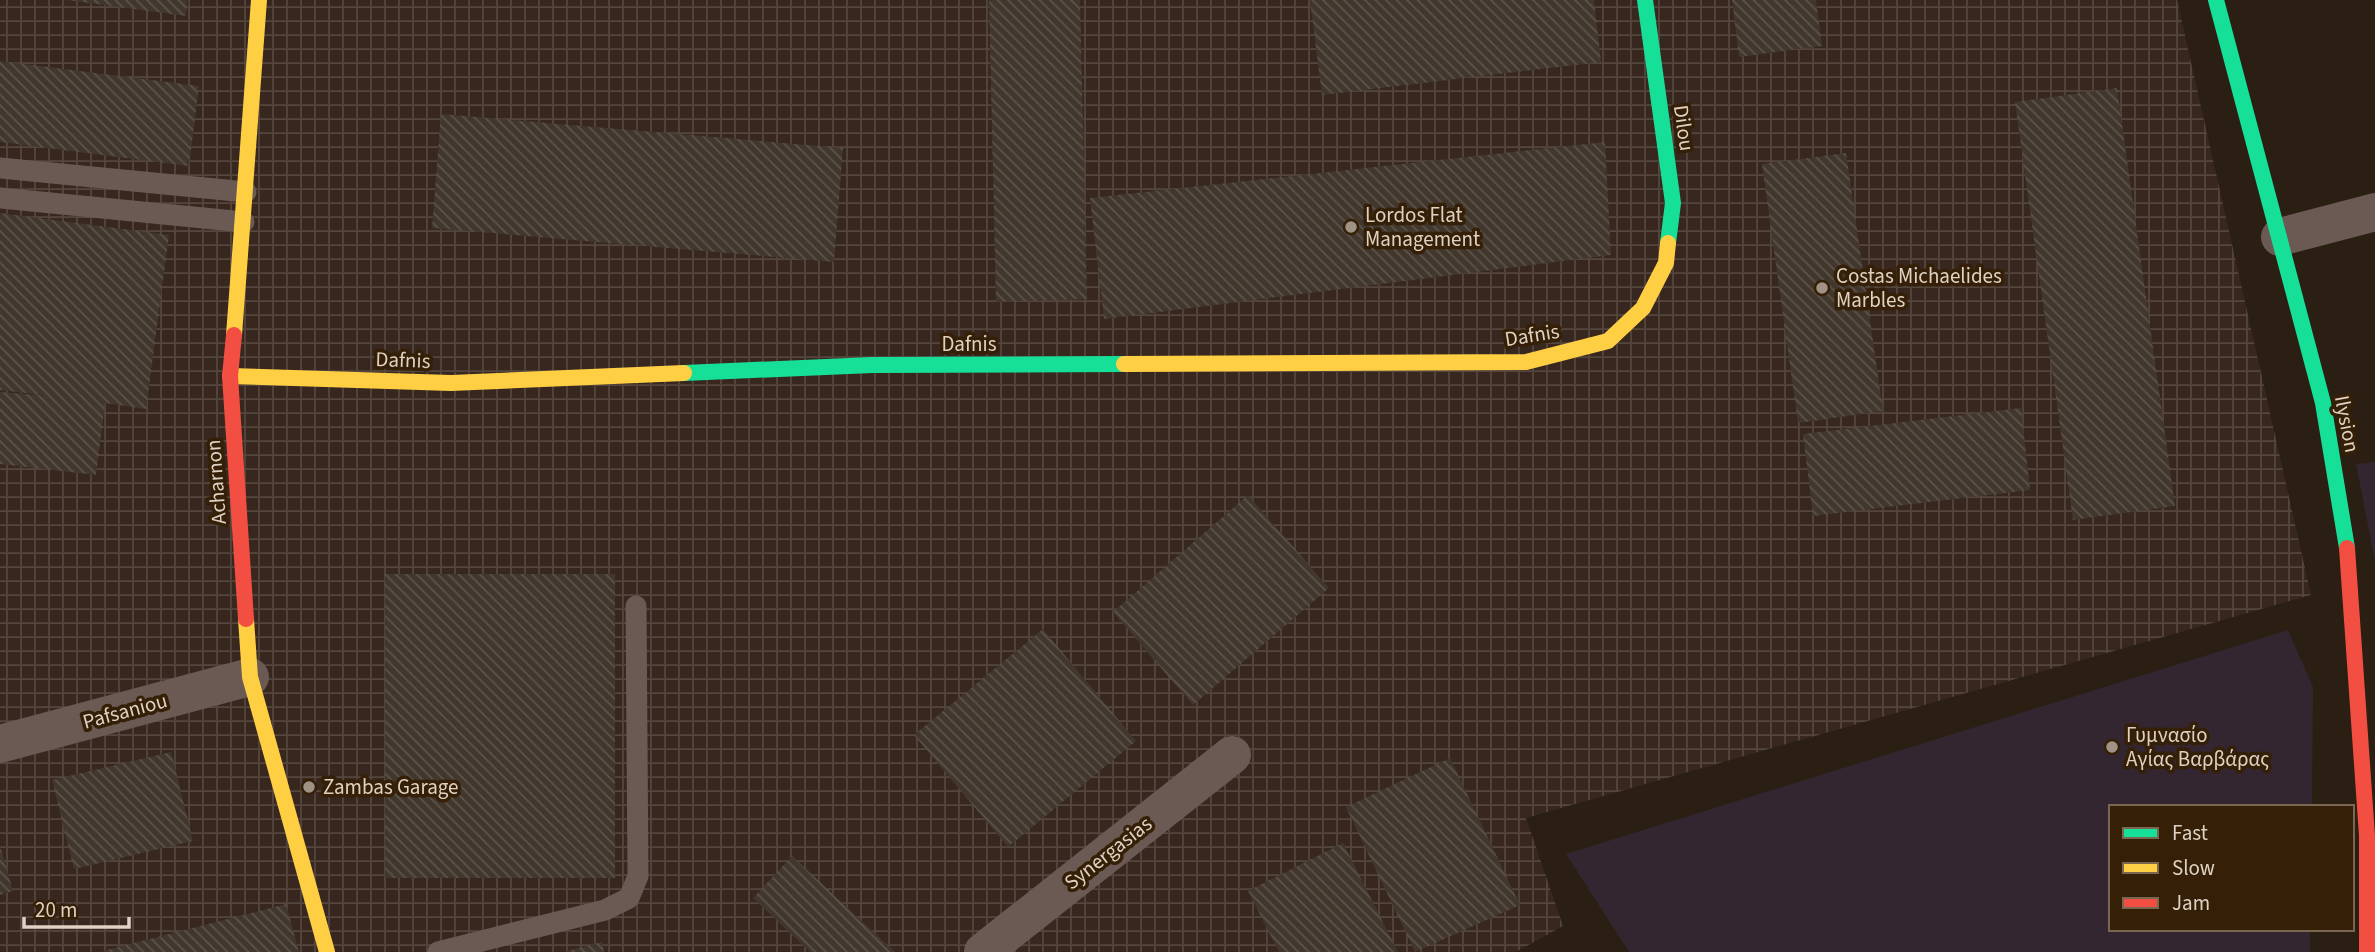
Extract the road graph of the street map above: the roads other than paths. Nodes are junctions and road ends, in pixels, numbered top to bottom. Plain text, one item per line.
1 (259, 0) edge
2 (1645, 0) edge
3 (2216, 0) edge
4 (0, 168) edge
5 (246, 192) junction
6 (0, 198) edge
7 (2375, 212) edge
8 (244, 222) junction
9 (2280, 237) junction
10 (1666, 263) joint
11 (230, 376) junction
12 (636, 606) dead end
13 (250, 677) junction
14 (0, 744) edge
15 (1233, 755) dead end
16 (327, 952) edge
17 (438, 952) edge
18 (983, 952) edge
19 (2367, 952) edge

1 - 5 street, Acharnon
2 - 10 street, Dilou
3 - 9 street, Ilysion
4 - 5 lane
5 - 8 street, Acharnon
6 - 8 lane
7 - 9 street
8 - 11 street, Acharnon
9 - 19 street, Ilysion
10 - 11 street, Dafnis
11 - 13 street, Acharnon
12 - 17 lane
13 - 14 street, Pafsaniou
13 - 16 street, Acharnon
15 - 18 street, Synergasias

